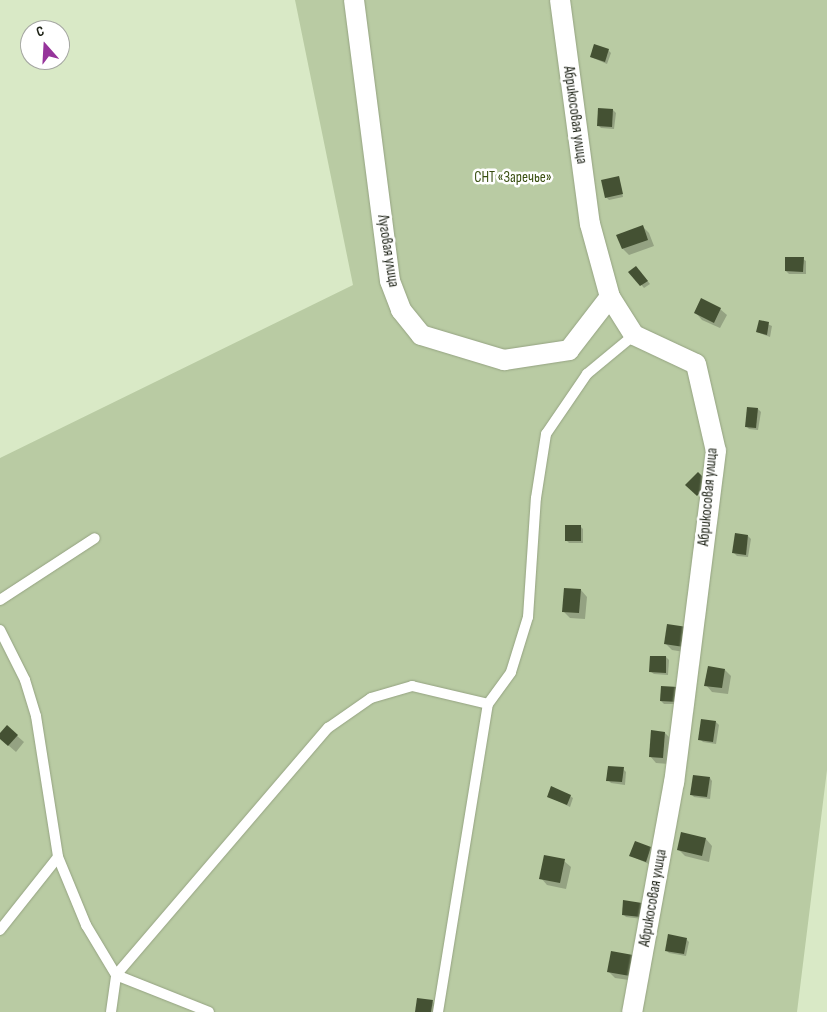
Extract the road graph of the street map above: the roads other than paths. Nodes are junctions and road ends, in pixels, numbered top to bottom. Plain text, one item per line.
1 (354, 0) edge
2 (560, 0) edge
3 (610, 296) junction
4 (634, 336) junction
5 (95, 538) dead end
6 (0, 600) edge
7 (0, 630) edge
8 (488, 704) junction
9 (58, 857) junction
10 (0, 930) edge
11 (116, 975) junction
12 (111, 1012) edge
13 (209, 1012) edge
14 (438, 1012) edge
15 (632, 1012) edge

1 - 3 street, Луговая улица
2 - 3 street, Абрикосовая улица
3 - 4 street, Абрикосовая улица
4 - 8 lane
4 - 15 street, Абрикосовая улица
5 - 6 lane
7 - 9 lane
8 - 11 lane
8 - 14 lane
9 - 10 lane
9 - 11 lane
11 - 12 lane
11 - 13 lane

